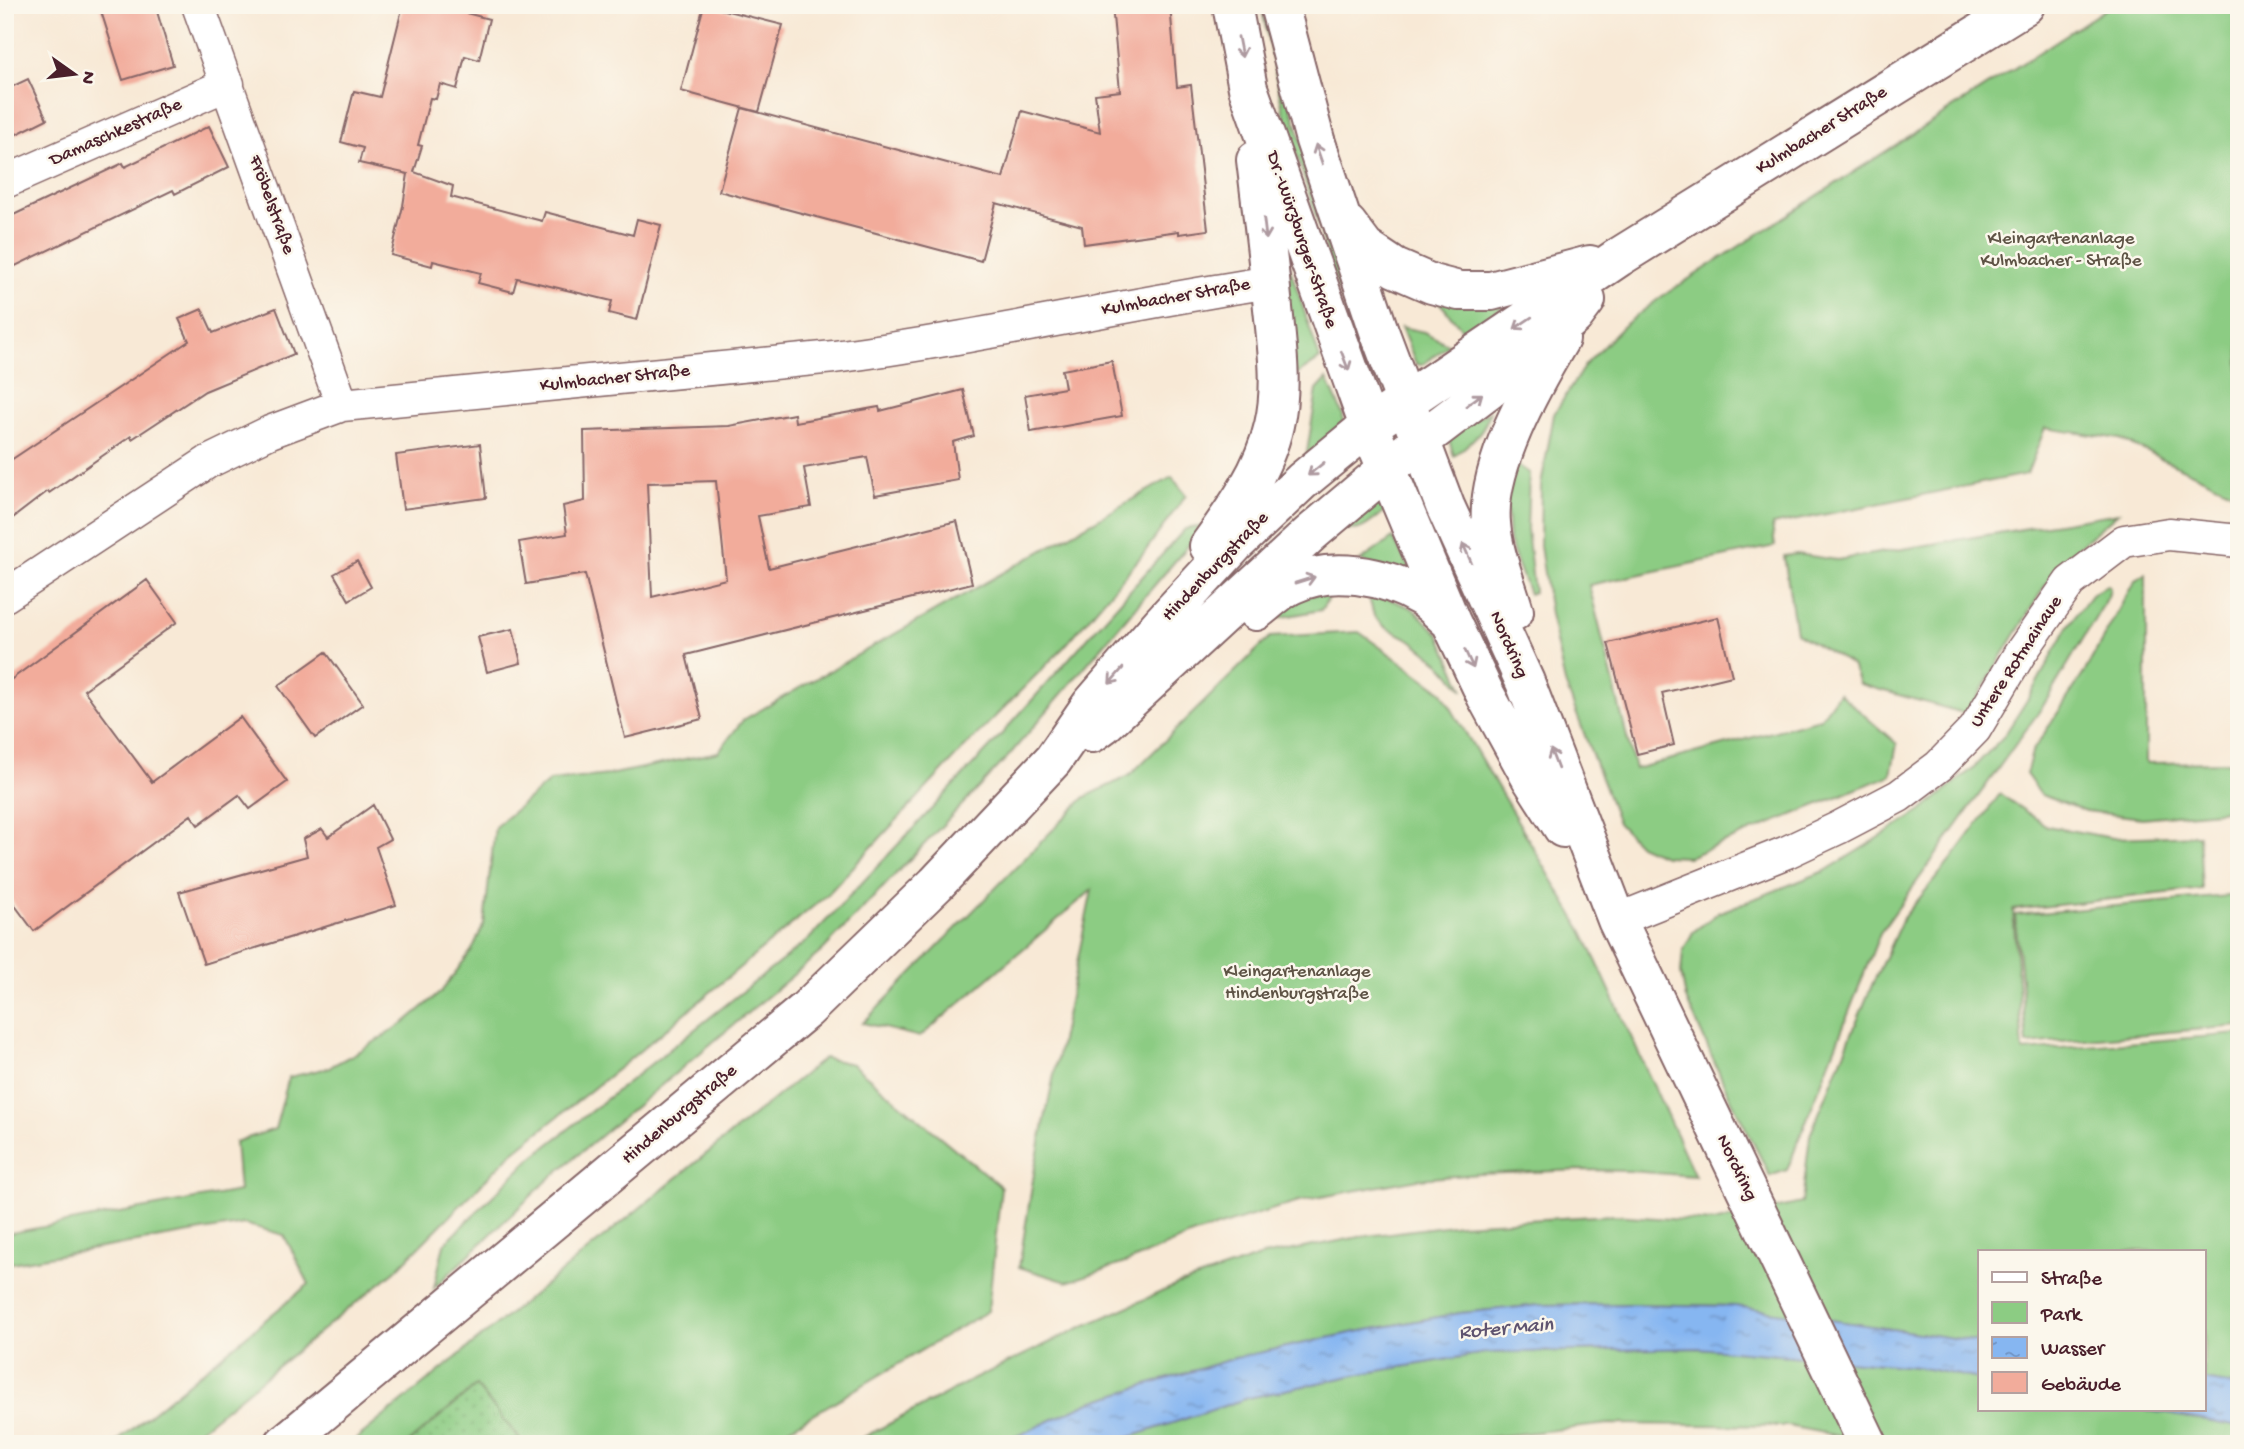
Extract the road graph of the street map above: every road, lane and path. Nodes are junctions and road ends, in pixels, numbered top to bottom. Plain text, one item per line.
1 (198, 5) edge
2 (1232, 5) edge
3 (1279, 5) edge
4 (2025, 5) edge
5 (228, 84) junction
6 (1248, 89) junction
7 (5, 182) edge
8 (1342, 218) junction
9 (1619, 257) junction
10 (1271, 282) junction
11 (1574, 316) junction
12 (1405, 401) junction
13 (342, 405) junction
14 (1369, 426) junction
15 (1420, 441) junction
16 (1386, 469) junction
17 (2239, 541) edge
18 (5, 596) edge
19 (1451, 622) junction
20 (1172, 638) junction
21 (1525, 682) junction
22 (1611, 905) junction
23 (284, 1444) edge
24 (1868, 1444) edge

1 - 5 street, Fröbelstraße
2 -> 6 main road, Dr.-Würzburger-Straße
8 -> 3 main road
4 - 9 main road, Kulmbacher Straße
5 - 7 street, Damaschkestraße
5 - 13 street, Fröbelstraße
6 -> 10 main road
6 -> 14 main road, Dr.-Würzburger-Straße
8 - 9 main road
8 - 12 main road
9 - 11 main road, Kulmbacher Straße
9 -> 12 main road, Kulmbacher Straße
10 - 13 street, Kulmbacher Straße
10 - 20 main road
15 -> 11 main road, Kulmbacher Straße
11 - 21 main road
12 - 14 main road, Hindenburgstraße
12 - 15 main road
13 - 18 street, Kulmbacher Straße
14 - 16 main road, Dr.-Würzburger-Straße
14 -> 20 main road, Hindenburgstraße
15 - 16 main road, Hindenburgstraße
21 -> 15 main road, Nordring
16 - 19 main road, Nordring
16 - 20 main road, Hindenburgstraße
17 - 22 street, Untere Rotmainaue
20 -> 19 main road
19 -> 22 main road, Nordring
20 - 23 main road, Hindenburgstraße
22 -> 21 main road, Nordring
22 - 24 main road, Nordring

